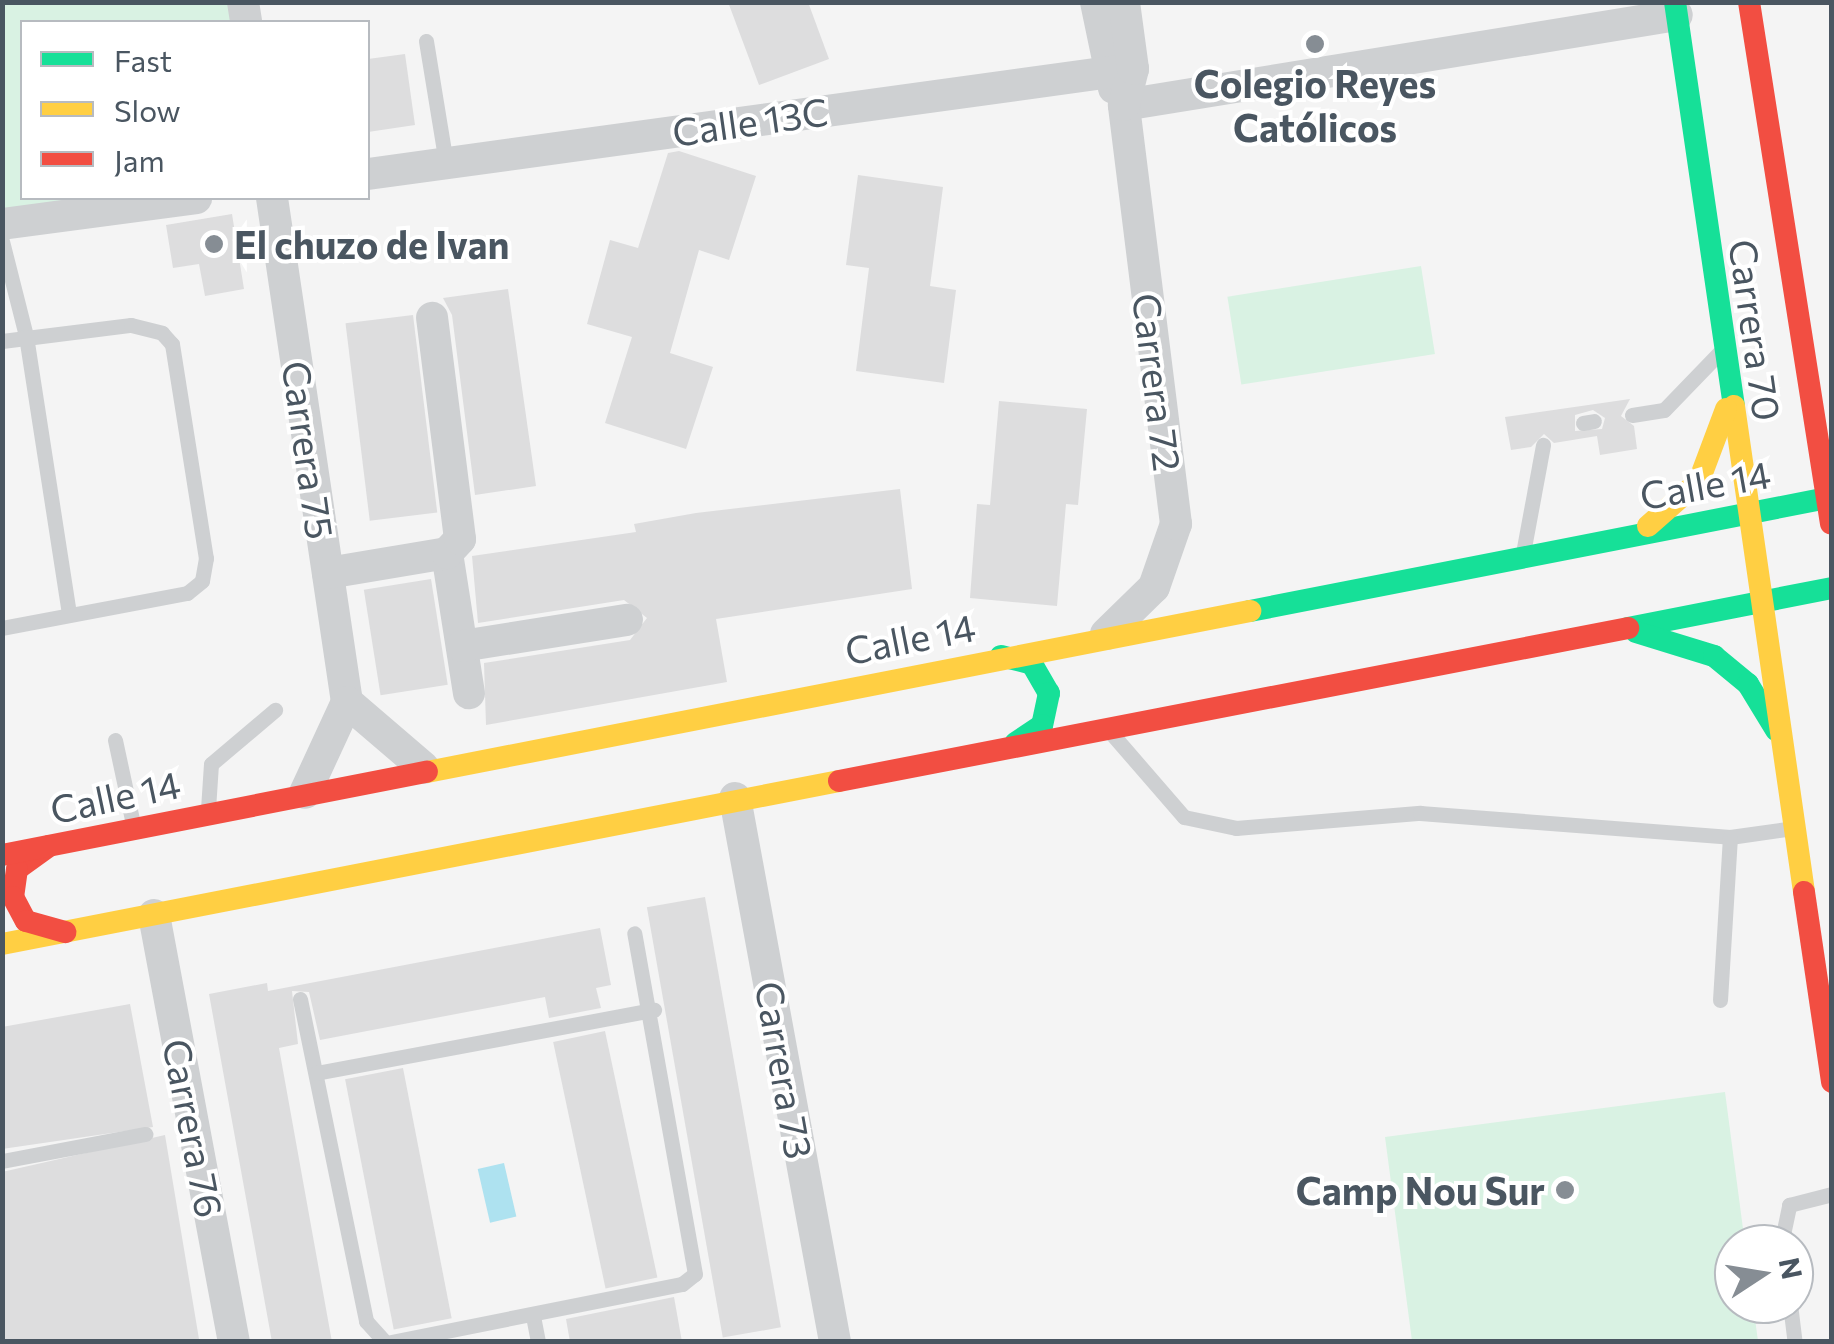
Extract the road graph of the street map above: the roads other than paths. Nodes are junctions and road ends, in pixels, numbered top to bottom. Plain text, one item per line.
1 (1096, 2) edge
2 (1124, 2) edge
3 (1749, 2) edge
4 (1676, 9) edge
5 (426, 41) dead end
6 (1119, 71) junction
7 (1124, 105) junction
8 (446, 163) junction
9 (370, 174) edge
10 (181, 200) edge
11 (272, 200) edge
12 (2, 224) edge
13 (2, 241) edge
14 (432, 318) dead end
15 (26, 336) junction
16 (1802, 340) junction
17 (2, 341) edge
18 (1723, 356) junction
19 (1832, 397) edge
20 (1632, 416) dead end
21 (1542, 445) dead end
22 (1829, 497) edge
23 (1748, 511) junction
24 (1832, 528) edge
25 (1640, 530) junction
26 (447, 553) junction
27 (1523, 554) junction
28 (328, 573) junction
29 (1832, 588) edge
30 (1762, 601) junction
31 (68, 613) junction
32 (627, 620) dead end
33 (2, 628) edge
34 (1106, 634) junction
35 (1589, 637) junction
36 (462, 646) junction
37 (1001, 656) junction
38 (469, 692) dead end
39 (347, 702) junction
40 (274, 710) dead end
41 (1104, 725) junction
42 (115, 740) dead end
43 (1015, 743) junction
44 (1787, 762) junction
45 (424, 768) junction
46 (305, 793) junction
47 (734, 798) junction
48 (209, 813) junction
49 (134, 828) junction
50 (1796, 828) junction
51 (1730, 837) junction
52 (50, 846) junction
53 (2, 855) edge
54 (154, 915) junction
55 (65, 932) junction
56 (634, 933) dead end
57 (2, 944) edge
58 (300, 999) dead end
59 (1720, 1000) dead end
60 (654, 1010) junction
61 (316, 1073) junction
62 (1832, 1082) edge
63 (145, 1134) dead end
64 (2, 1161) edge
65 (1832, 1194) edge
66 (1785, 1224) edge
67 (533, 1316) junction
68 (234, 1342) edge
69 (388, 1342) edge
70 (538, 1342) edge
71 (835, 1342) edge

1 - 6 street, Carrera 72
2 - 6 street, Carrera 72
3 - 16 street, Carrera 70
4 - 7 street
4 - 18 street, Carrera 70
5 - 8 lane
6 - 7 street, Carrera 72
6 - 8 street, Calle 13C
7 - 34 street, Carrera 72
8 - 9 street, Calle 13C
10 - 12 street
11 - 28 street, Carrera 75
13 - 15 lane
14 - 26 street
15 - 17 lane
15 - 31 lane
15 - 31 lane
16 - 19 street
16 - 22 street, Carrera 70
18 - 20 lane
18 - 23 street, Carrera 70
18 - 25 street
21 - 27 lane
22 - 23 street, Calle 14
22 - 24 street, Carrera 70
23 - 25 street, Calle 14
23 - 30 street, Carrera 70
25 - 27 street, Calle 14
26 - 28 street
26 - 36 street
27 - 34 street, Calle 14
28 - 39 street, Carrera 75
29 - 30 street
30 - 35 street
30 - 44 street, Carrera 70
31 - 33 lane
32 - 36 street
34 - 37 street, Calle 14
35 - 41 street
35 - 44 street
36 - 38 street
37 - 43 street
37 - 45 street, Calle 14
39 - 45 street
39 - 46 street
40 - 48 lane
41 - 43 street
41 - 51 lane
42 - 49 lane
43 - 47 street
44 - 50 street, Carrera 70
45 - 46 street, Calle 14
46 - 48 street, Calle 14
47 - 54 street
47 - 71 street, Carrera 73
48 - 49 street, Calle 14
49 - 52 street, Calle 14
50 - 51 lane
50 - 62 street, Carrera 70
51 - 59 lane
52 - 53 street, Calle 14
52 - 55 street
54 - 55 street
54 - 68 street, Carrera 76
55 - 57 street
56 - 60 lane
58 - 61 lane
60 - 61 lane
60 - 67 lane
61 - 69 lane
63 - 64 lane
65 - 66 lane
67 - 69 lane
67 - 70 lane

